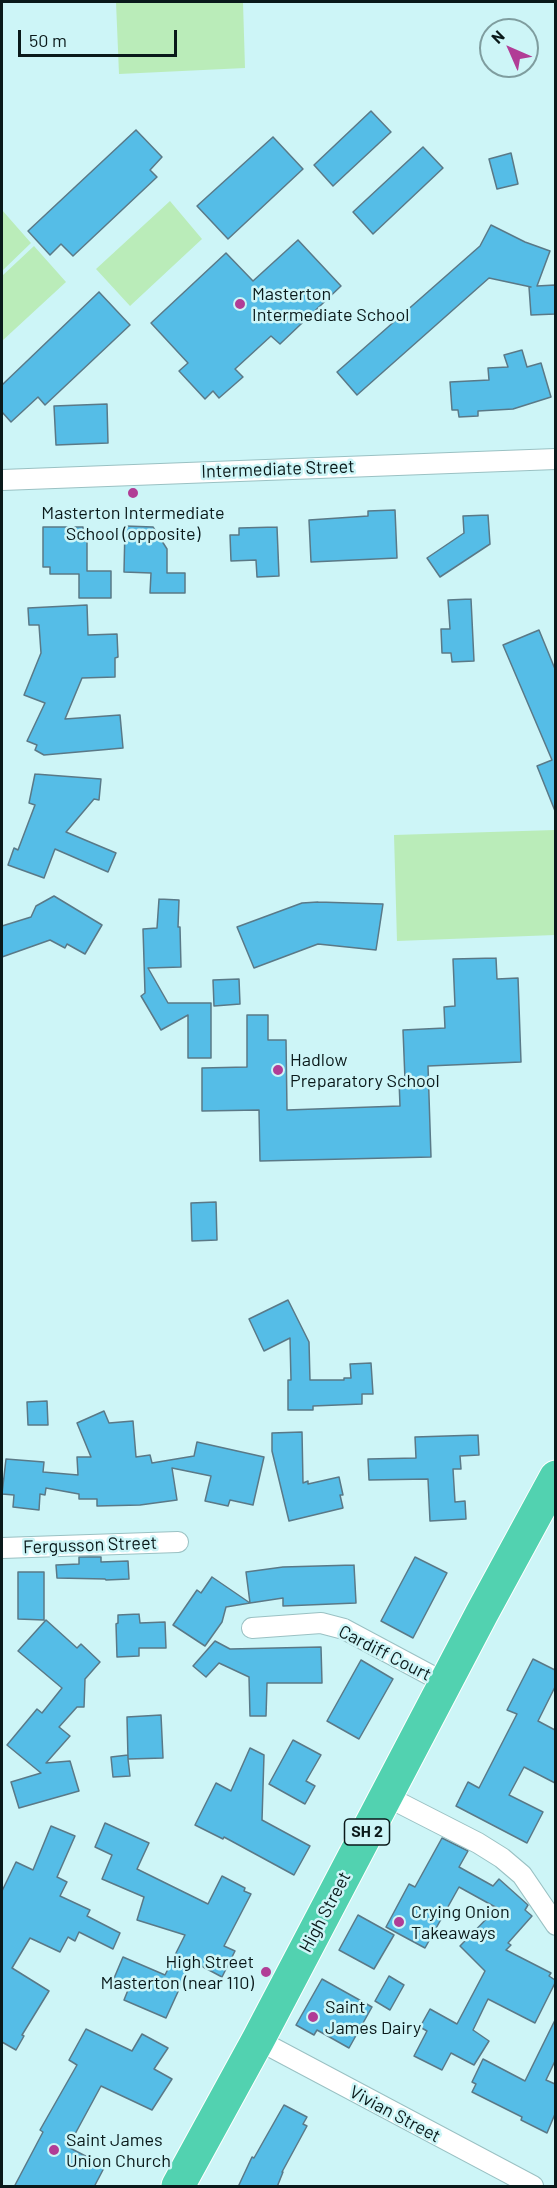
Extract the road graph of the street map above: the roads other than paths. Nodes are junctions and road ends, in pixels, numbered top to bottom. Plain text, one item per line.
1 (555, 459) edge
2 (2, 480) edge
3 (555, 1478) edge
4 (178, 1542) dead end
5 (2, 1548) edge
6 (252, 1628) dead end
7 (445, 1683) junction
8 (386, 1796) junction
9 (555, 1925) edge
10 (258, 2040) junction
11 (178, 2187) edge
12 (533, 2187) edge

1 - 2 street, Intermediate Street
3 - 7 highway, High Street / SH 2
4 - 5 street, Fergusson Street
6 - 7 street, Cardiff Court
7 - 8 highway, High Street / SH 2
8 - 9 street
8 - 10 highway, High Street / SH 2
10 - 11 highway, High Street / SH 2
10 - 12 street, Vivian Street

